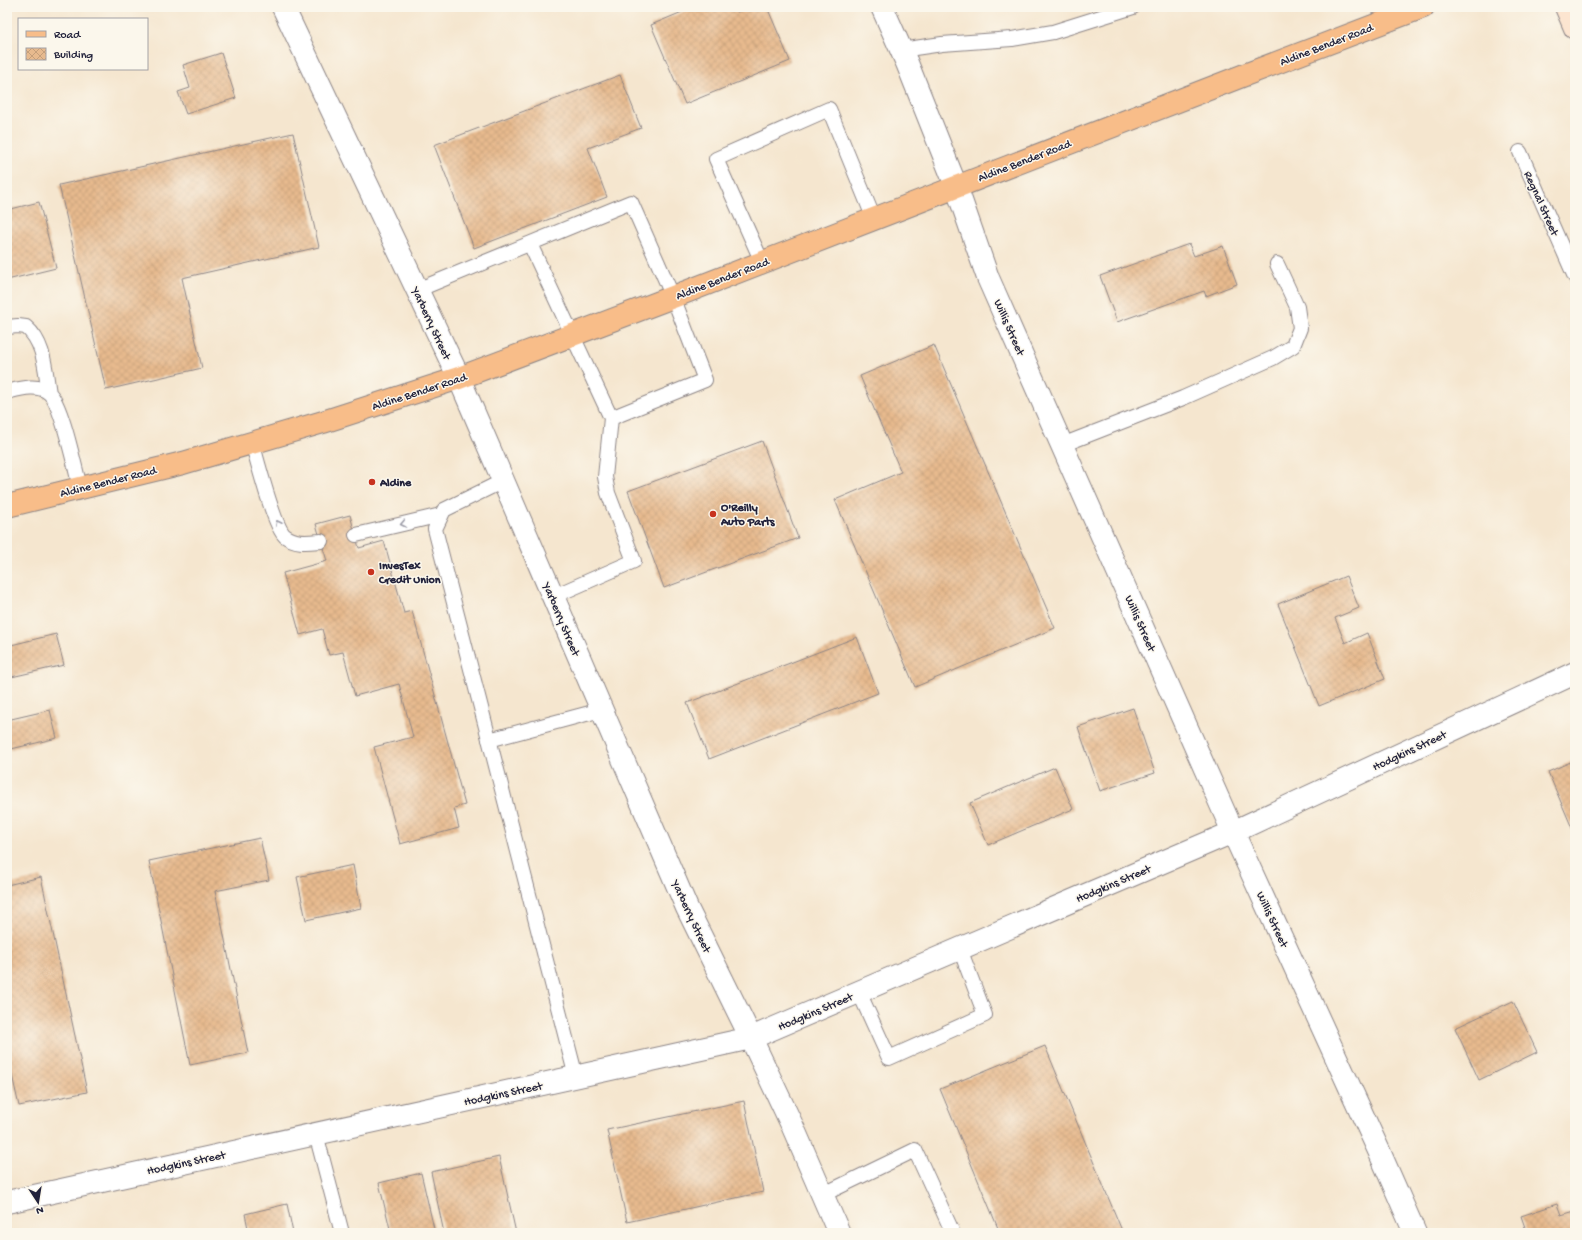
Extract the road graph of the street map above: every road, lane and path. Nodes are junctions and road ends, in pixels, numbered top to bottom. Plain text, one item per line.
1 (283, 7) edge
2 (882, 7) edge
3 (1133, 7) edge
4 (1423, 7) edge
5 (1566, 7) edge
6 (1575, 28) edge
7 (901, 50) junction
8 (1520, 152) dead end
9 (956, 186) junction
10 (874, 219) junction
11 (530, 244) junction
12 (762, 262) junction
13 (1277, 264) dead end
14 (1575, 277) edge
15 (417, 290) junction
16 (673, 297) junction
17 (7, 327) edge
18 (573, 335) junction
19 (459, 378) junction
20 (7, 392) edge
21 (49, 393) junction
22 (611, 418) junction
23 (252, 442) junction
24 (1062, 445) junction
25 (503, 481) junction
26 (80, 488) junction
27 (7, 506) edge
28 (441, 515) junction
29 (356, 535) dead end
30 (321, 541) dead end
31 (552, 597) junction
32 (1575, 672) edge
33 (601, 710) junction
34 (489, 740) junction
35 (1233, 832) junction
36 (960, 949) junction
37 (859, 992) junction
38 (752, 1038) junction
39 (576, 1077) junction
40 (316, 1134) junction
41 (822, 1195) junction
42 (7, 1202) edge
43 (342, 1233) edge
44 (839, 1233) edge
45 (953, 1233) edge
46 (1415, 1233) edge

1 - 15 street, Yarberry Street
2 - 7 street, Willis Street
3 - 7 lane
4 - 9 main road, Aldine Bender Road
5 - 6 main road
7 - 9 street, Willis Street
8 - 14 lane, Regnal Street
9 - 10 main road, Aldine Bender Road
9 - 24 street, Willis Street
10 - 12 main road, Aldine Bender Road
10 - 12 lane
11 - 15 lane
11 - 16 lane
11 - 18 lane
12 - 16 main road, Aldine Bender Road
13 - 24 lane
15 - 19 street, Yarberry Street
16 - 18 main road, Aldine Bender Road
16 - 22 lane
17 - 21 lane
18 - 19 main road, Aldine Bender Road
18 - 22 lane
19 - 23 main road, Aldine Bender Road
19 - 25 street, Yarberry Street
20 - 21 lane
21 - 26 lane
22 - 31 lane
23 - 26 main road, Aldine Bender Road
30 -> 23 lane
24 - 35 street, Willis Street
25 - 28 lane
25 - 31 street, Yarberry Street
26 - 27 main road, Aldine Bender Road
28 -> 29 lane
28 - 34 lane
31 - 33 street, Yarberry Street
32 - 35 street, Hodgkins Street
33 - 34 lane
33 - 38 street, Yarberry Street
34 - 39 lane
35 - 36 street, Hodgkins Street
35 - 46 street, Willis Street
36 - 37 street, Hodgkins Street
36 - 37 lane
37 - 38 street, Hodgkins Street
38 - 39 street, Hodgkins Street
38 - 41 street, Yarberry Street
39 - 40 street, Hodgkins Street
40 - 42 street, Hodgkins Street
40 - 43 lane
41 - 44 street, Yarberry Street
41 - 45 lane

